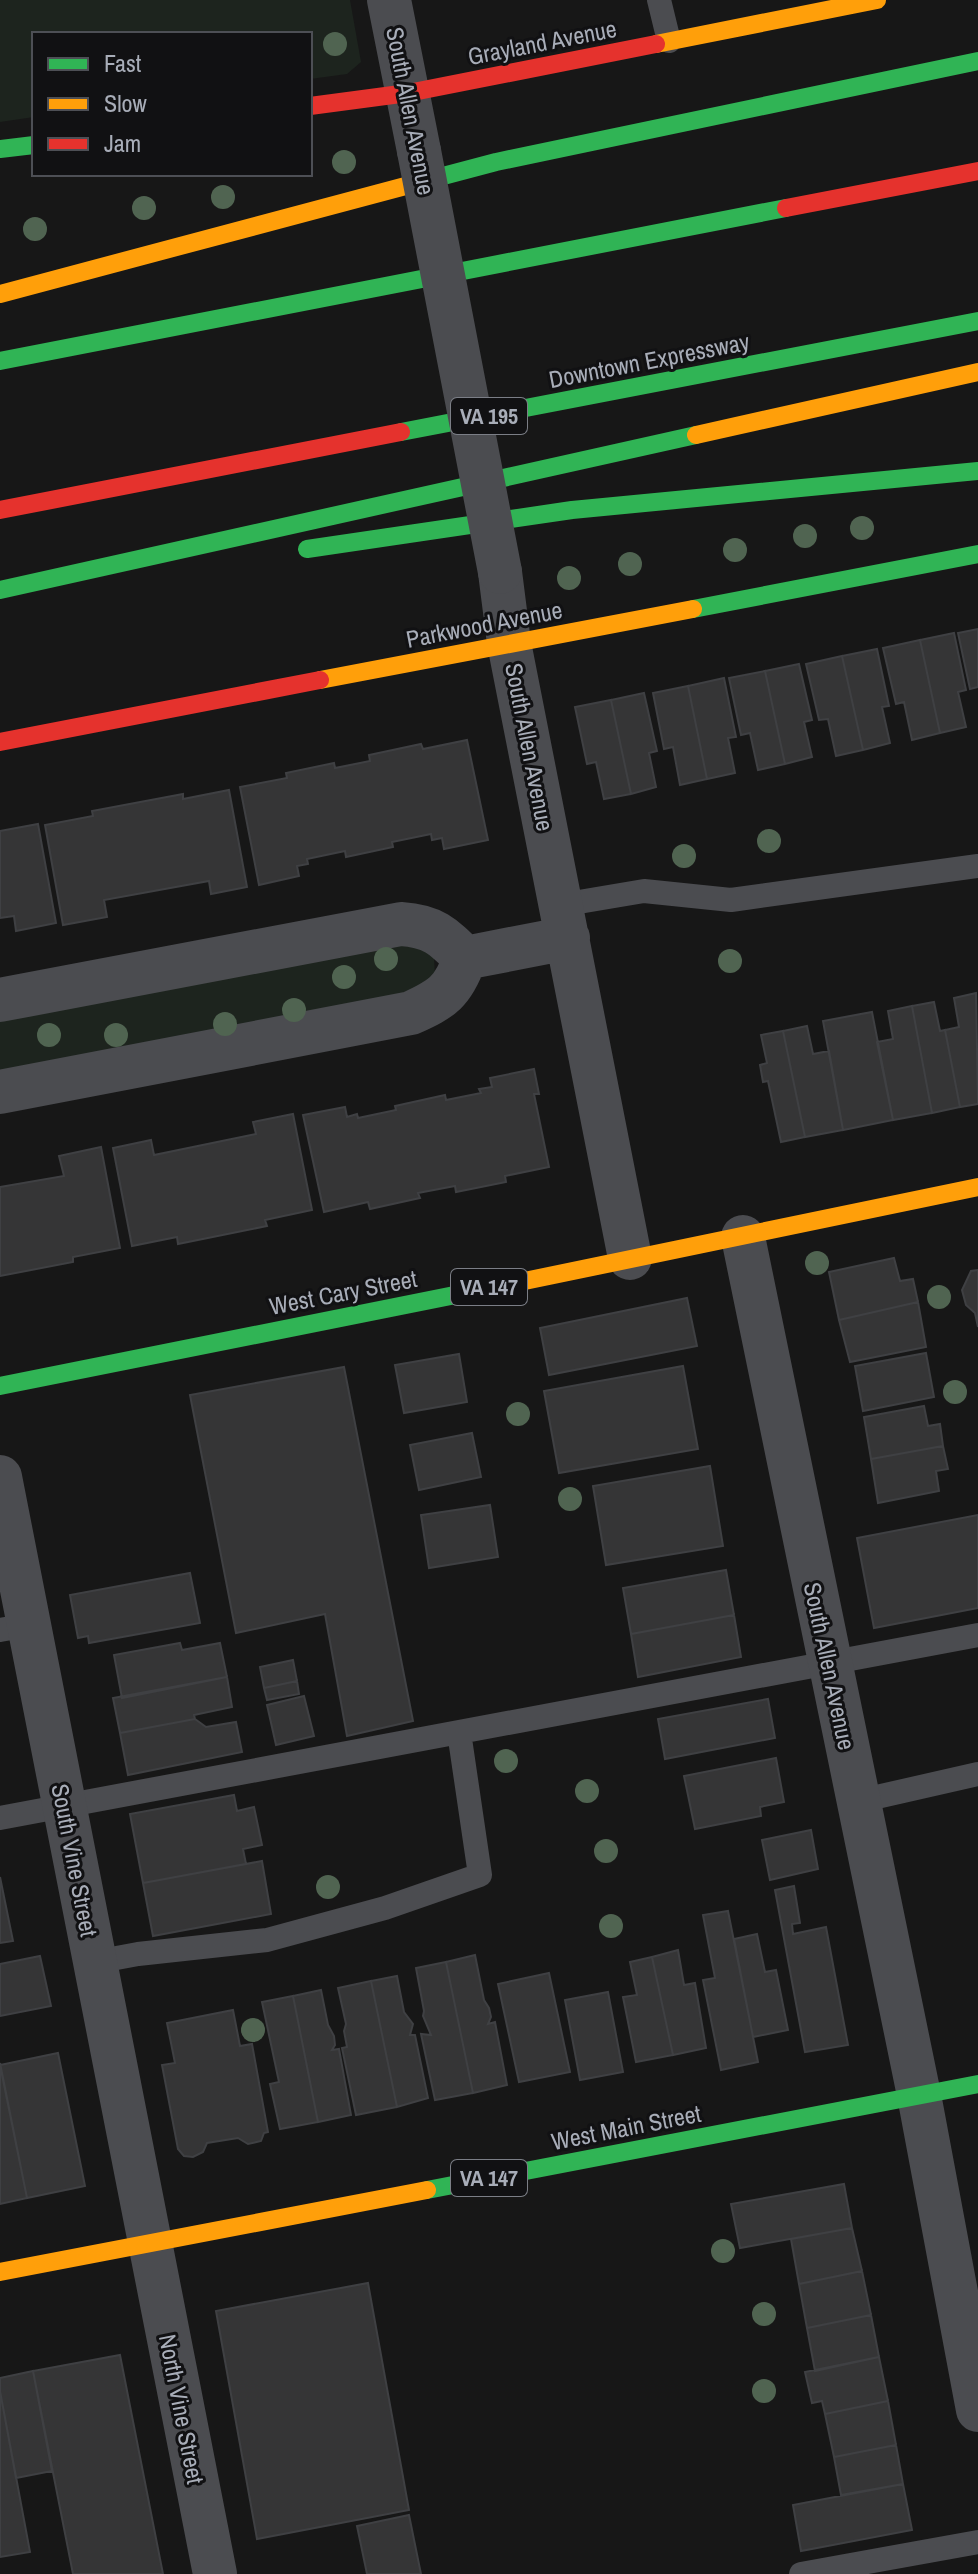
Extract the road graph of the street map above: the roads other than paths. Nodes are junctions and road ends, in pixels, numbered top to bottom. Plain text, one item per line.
1 (389, 0) edge
2 (659, 0) edge
3 (877, 0) edge
4 (669, 41) junction
5 (978, 61) edge
6 (408, 93) junction
7 (312, 106) edge
8 (32, 145) edge
9 (0, 149) edge
10 (978, 171) edge
11 (0, 294) edge
12 (978, 321) edge
13 (0, 361) edge
14 (978, 372) edge
15 (978, 471) edge
16 (0, 510) edge
17 (294, 551) dead end
18 (978, 554) edge
19 (201, 564) dead end
20 (0, 592) edge
21 (509, 643) junction
22 (0, 742) edge
23 (978, 866) edge
24 (564, 921) junction
25 (465, 958) junction
26 (0, 1000) edge
27 (0, 1092) edge
28 (978, 1187) edge
29 (743, 1237) junction
30 (630, 1258) junction
31 (0, 1386) edge
32 (0, 1477) edge
33 (15, 1628) edge
34 (978, 1635) edge
35 (829, 1664) junction
36 (459, 1732) junction
37 (978, 1774) edge
38 (859, 1801) junction
39 (64, 1805) junction
40 (0, 1818) edge
41 (95, 1962) junction
42 (978, 2084) edge
43 (919, 2095) junction
44 (149, 2243) junction
45 (0, 2272) edge
46 (978, 2410) edge
47 (978, 2542) edge
48 (215, 2574) edge
49 (801, 2574) edge

1 - 6 street, South Allen Avenue
2 - 4 lane
3 - 4 main road, Grayland Avenue
4 - 6 main road, Grayland Avenue
5 - 11 main road
6 - 7 main road, Grayland Avenue
6 - 21 street, South Allen Avenue, bridge
8 - 9 main road
10 - 13 main road
12 - 16 main road, Downtown Expressway / VA 195
14 - 20 main road
15 - 17 main road
18 - 21 main road, Parkwood Avenue
19 - 20 main road
21 - 22 main road, Parkwood Avenue
21 - 24 street, South Allen Avenue
23 - 24 lane
24 - 25 street
24 - 30 street, South Allen Avenue
25 - 26 street
25 - 27 street
28 - 29 main road, West Cary Street / VA 147
29 - 30 main road, West Cary Street / VA 147
29 - 35 street, South Allen Avenue
30 - 31 main road, West Cary Street / VA 147
32 - 33 street, South Vine Street
33 - 39 street, South Vine Street
34 - 35 lane
35 - 36 lane
35 - 38 street, South Allen Avenue
36 - 39 lane
36 - 41 lane
37 - 38 lane
38 - 43 street, South Allen Avenue
39 - 40 lane
39 - 41 street, South Vine Street
41 - 44 street, South Vine Street
42 - 43 main road, West Main Street / VA 147
43 - 44 main road, West Main Street / VA 147
43 - 46 street, South Allen Avenue
44 - 45 main road, West Main Street / VA 147
44 - 48 street, North Vine Street
47 - 49 lane

